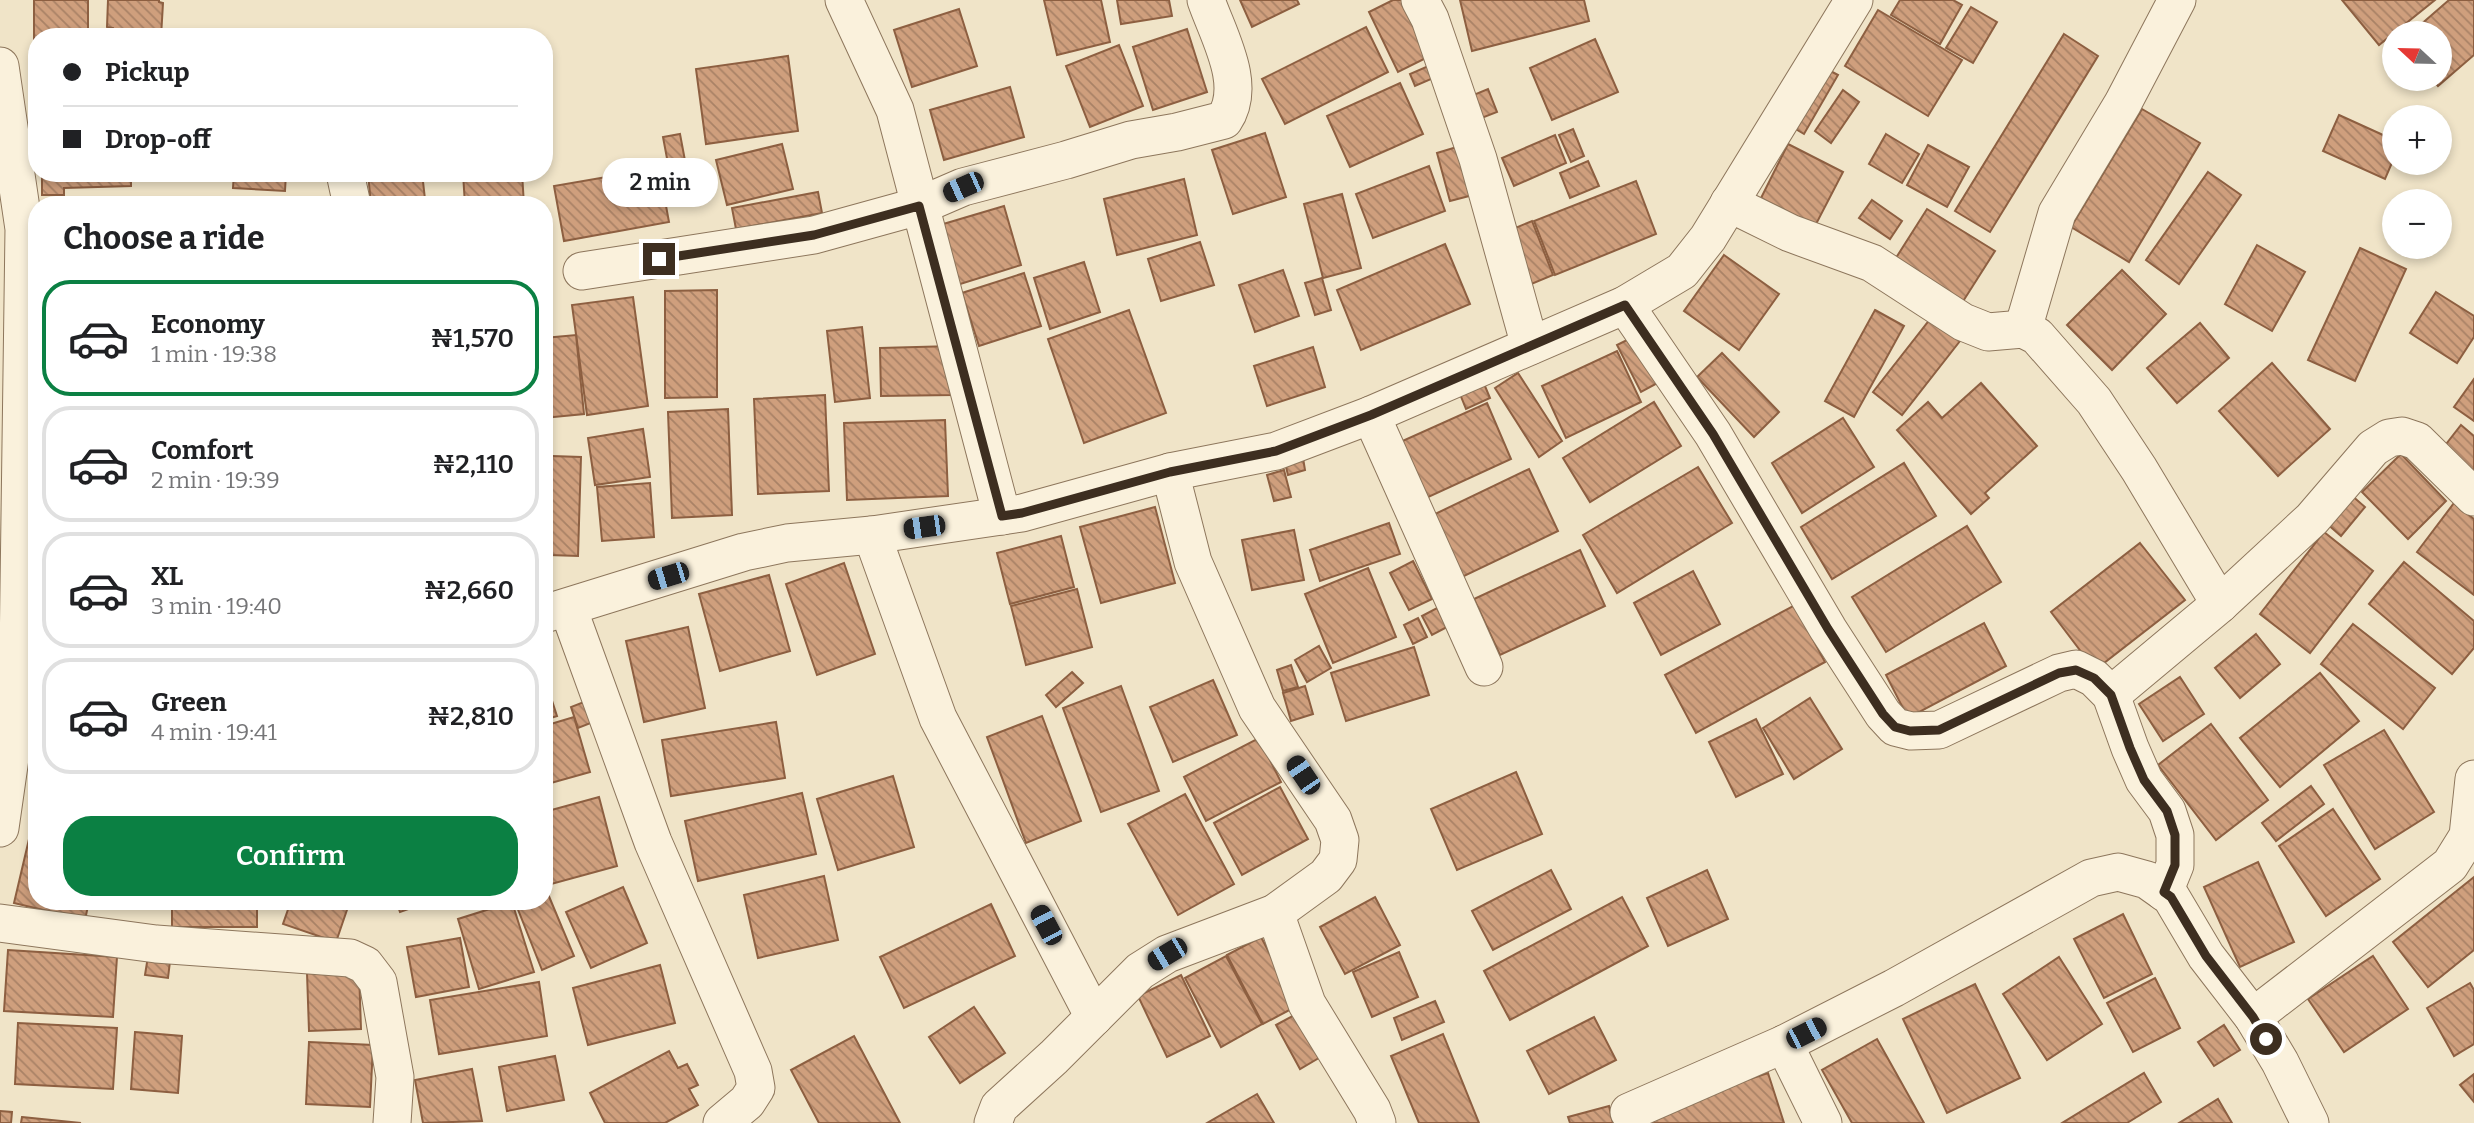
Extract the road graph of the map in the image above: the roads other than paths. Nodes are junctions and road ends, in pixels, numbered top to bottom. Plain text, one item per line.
1 (844, 0) edge
2 (1206, 0) edge
3 (1420, 0) edge
4 (1854, 0) edge
5 (2177, 0) edge
6 (0, 66) edge
7 (23, 116) edge
8 (1729, 203) junction
9 (919, 206) junction
10 (582, 271) dead end
11 (1625, 305) junction
12 (2023, 329) junction
13 (1530, 346) junction
14 (1371, 415) junction
15 (1170, 472) junction
16 (2474, 497) edge
17 (1002, 516) junction
18 (872, 535) junction
19 (2220, 604) junction
20 (556, 611) edge
21 (1484, 667) dead end
22 (2111, 695) junction
23 (16, 740) edge
24 (2473, 799) edge
25 (0, 828) edge
26 (2164, 892) junction
27 (1275, 913) junction
28 (0, 923) edge
29 (1094, 1017) junction
30 (2253, 1017) junction
31 (1784, 1044) junction
32 (1629, 1112) dead end
33 (392, 1123) edge
34 (722, 1123) edge
35 (993, 1123) edge
36 (1377, 1123) edge
37 (1823, 1123) edge
38 (2310, 1123) edge

1 - 9 street
2 - 9 street
3 - 13 street
4 - 8 street
5 - 12 street
6 - 7 street
7 - 23 street
8 - 11 street
8 - 12 street
9 - 10 street
9 - 17 street
11 - 13 street
11 - 22 street
12 - 19 street
13 - 14 street
14 - 15 street
14 - 21 street
15 - 17 street
15 - 27 street
16 - 19 street
17 - 18 street
18 - 20 street
18 - 29 street
19 - 22 street
20 - 34 street
22 - 26 street
23 - 25 street
24 - 30 street
26 - 30 street
26 - 31 street
27 - 29 street
27 - 36 street
28 - 33 street
29 - 35 street
30 - 38 street
31 - 32 street
31 - 37 street

